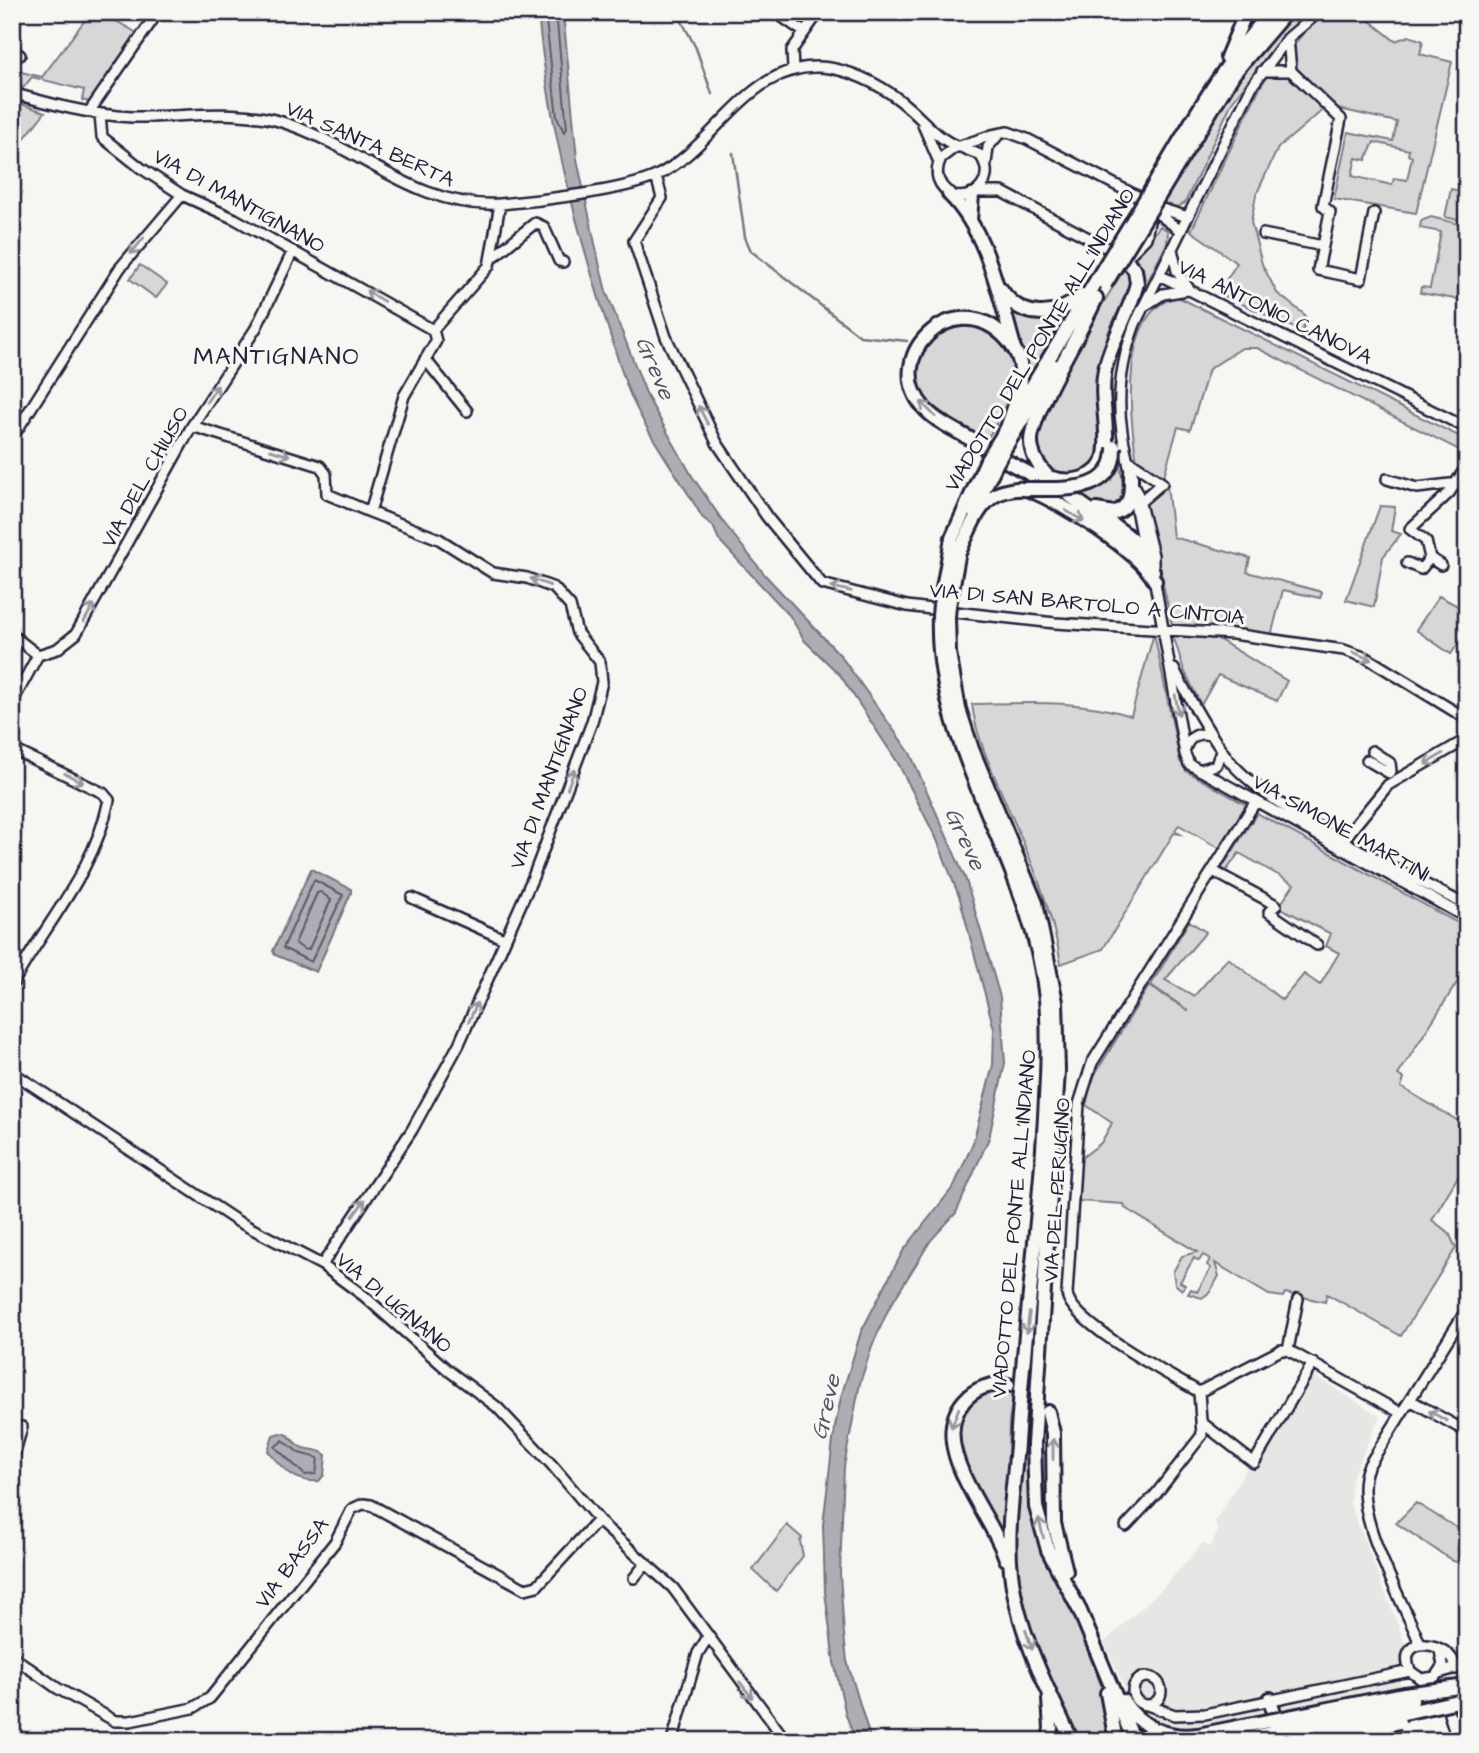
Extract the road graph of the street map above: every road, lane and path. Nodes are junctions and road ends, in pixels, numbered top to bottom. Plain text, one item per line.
1 (158, 12) edge
2 (775, 12) edge
3 (819, 12) edge
4 (1247, 12) edge
5 (1272, 12) edge
6 (1286, 12) edge
7 (1319, 12) edge
8 (804, 32) junction
9 (1289, 38) junction
10 (793, 69) junction
11 (1262, 71) junction
12 (1292, 71) junction
13 (1216, 83) junction
14 (12, 93) edge
15 (89, 111) junction
16 (100, 114) junction
17 (919, 118) junction
18 (1000, 133) junction
19 (960, 147) junction
20 (939, 162) junction
21 (986, 167) junction
22 (656, 176) junction
23 (1159, 187) junction
24 (1002, 192) junction
25 (974, 193) junction
26 (949, 194) junction
27 (182, 195) junction
28 (1137, 199) dead end
29 (500, 204) junction
30 (1155, 213) junction
31 (1374, 213) dead end
32 (1188, 217) junction
33 (970, 221) junction
34 (1181, 231) junction
35 (1263, 234) dead end
36 (1323, 246) junction
37 (1107, 248) dead end
38 (1172, 249) junction
39 (293, 251) junction
40 (491, 259) junction
41 (1125, 259) joint
42 (563, 262) dead end
43 (1159, 275) junction
44 (995, 279) junction
45 (1097, 287) junction
46 (1190, 290) junction
47 (1142, 308) junction
48 (433, 330) junction
49 (1113, 345) junction
50 (1014, 346) junction
51 (425, 359) junction
52 (467, 411) dead end
53 (1008, 425) junction
54 (192, 426) junction
55 (1467, 428) edge
56 (12, 438) edge
57 (1002, 444) junction
58 (984, 447) dead end
59 (1128, 460) junction
60 (997, 462) junction
61 (1467, 466) edge
62 (1131, 474) junction
63 (1052, 478) junction
64 (1387, 479) dead end
65 (1458, 483) junction
66 (1026, 489) junction
67 (1064, 493) junction
68 (1141, 501) junction
69 (1090, 509) junction
70 (370, 512) junction
71 (957, 557) junction
72 (1430, 558) junction
73 (1407, 563) dead end
74 (1440, 565) dead end
75 (1154, 576) junction
76 (946, 611) junction
77 (1163, 628) junction
78 (12, 635) edge
79 (38, 654) junction
80 (1169, 659) junction
81 (12, 703) edge
82 (1467, 719) edge
83 (1213, 737) junction
84 (1467, 739) edge
85 (12, 749) edge
86 (1185, 750) junction
87 (1221, 751) junction
88 (1369, 755) dead end
89 (1198, 769) junction
90 (1390, 772) junction
91 (1401, 778) junction
92 (1388, 785) junction
93 (1256, 801) junction
94 (1343, 839) junction
95 (1213, 871) junction
96 (412, 898) dead end
97 (1467, 906) edge
98 (1467, 918) edge
99 (504, 939) junction
100 (1317, 945) dead end
101 (12, 985) edge
102 (12, 1072) edge
103 (322, 1265) junction
104 (1298, 1299) dead end
105 (1467, 1309) edge
106 (1288, 1350) junction
107 (1313, 1363) junction
108 (1008, 1385) dead end
109 (1199, 1392) junction
110 (1410, 1400) junction
111 (1048, 1412) dead end
112 (1401, 1413) junction
113 (1202, 1422) junction
114 (22, 1427) dead end
115 (1467, 1432) edge
116 (12, 1462) edge
117 (598, 1520) junction
118 (1126, 1526) dead end
119 (1053, 1561) junction
120 (646, 1563) junction
121 (1011, 1574) junction
122 (634, 1578) dead end
123 (1080, 1611) junction
124 (708, 1637) junction
125 (1420, 1644) junction
126 (1440, 1651) junction
127 (12, 1656) edge
128 (1100, 1658) junction
129 (1467, 1660) edge
130 (1456, 1669) junction
131 (1410, 1671) junction
132 (1439, 1673) junction
133 (1450, 1682) dead end
134 (1047, 1685) junction
135 (1467, 1688) edge
136 (1270, 1699) junction
137 (1467, 1699) edge
138 (1158, 1700) junction
139 (1147, 1705) junction
140 (1163, 1710) junction
141 (1275, 1716) dead end
142 (1467, 1717) edge
143 (672, 1741) edge
144 (786, 1741) edge
145 (1049, 1741) edge
146 (1072, 1741) edge
147 (1116, 1741) edge
148 (1135, 1741) edge
149 (1235, 1741) edge
150 (1278, 1741) edge
151 (1329, 1741) edge
152 (1458, 1741) edge

1 - 15 street
2 - 8 street
3 - 8 street
4 - 13 highway
5 - 13 highway, VIADOTTO DEL PONTE ALL'INDIANO
6 - 23 highway, VIADOTTO DEL PONTE ALL'INDIANO
7 - 9 street, VIA ANTONIO CANOVA
8 - 10 street
9 - 11 street, VIA ANTONIO CANOVA
9 - 12 street
10 - 17 street
10 - 22 street, VIA SANTA BERTA
11 - 12 street
11 - 32 street, VIA ANTONIO CANOVA
12 - 36 street
13 - 23 highway, VIADOTTO DEL PONTE ALL'INDIANO
14 - 15 street
15 - 16 street
16 - 27 street, VIA DI MANTIGNANO
16 - 29 street, VIA SANTA BERTA
17 - 19 street
17 - 20 street
18 - 19 street
18 - 21 street
18 - 28 street
19 - 20 street
19 - 21 street
20 - 26 street
21 - 24 street
21 - 25 street
22 - 29 street, VIA SANTA BERTA
76 -> 22 street, VIA DI SAN BARTOLO A CINTOIA
23 - 45 highway, VIADOTTO DEL PONTE ALL'INDIANO, bridge
24 - 25 street
24 - 37 street
25 - 26 street
25 - 33 highway
26 - 33 highway
27 - 39 street, VIA DI MANTIGNANO
27 -> 56 street
29 - 40 street
30 - 32 street
30 - 34 street
30 - 41 street
31 - 36 street
32 - 34 street, VIA ANTONIO CANOVA
33 - 44 highway
34 - 38 street, VIA ANTONIO CANOVA
35 - 36 street
38 - 43 street, VIA ANTONIO CANOVA
38 - 46 street
48 -> 39 street, VIA DI MANTIGNANO
54 -> 39 street, VIA DEL CHIUSO
40 - 42 street
40 - 48 street
41 - 49 highway
43 - 46 street, VIA ANTONIO CANOVA
43 - 47 street, VIA SIMONE MARTINI
44 - 45 highway
44 - 50 highway
45 - 53 highway, VIADOTTO DEL PONTE ALL'INDIANO
45 - 57 highway, VIADOTTO DEL PONTE ALL'INDIANO
45 - 63 highway
46 - 47 street
46 - 55 street, VIA ANTONIO CANOVA
47 - 59 street, VIA SIMONE MARTINI
48 - 51 street
49 - 63 highway
49 - 66 highway, bridge
50 - 53 highway
58 -> 50 highway
51 - 52 street
51 - 70 street
53 - 57 highway, VIADOTTO DEL PONTE ALL'INDIANO
54 -> 70 street, VIA DI MANTIGNANO
79 -> 54 street, VIA DEL CHIUSO
57 - 60 highway, VIADOTTO DEL PONTE ALL'INDIANO, bridge
59 - 62 street, VIA SIMONE MARTINI
59 - 68 street
60 - 67 highway
60 - 71 highway, VIADOTTO DEL PONTE ALL'INDIANO
60 - 76 highway, VIADOTTO DEL PONTE ALL'INDIANO
61 - 65 street
62 - 68 street, VIA SIMONE MARTINI
62 - 69 highway
62 - 75 street, VIA SIMONE MARTINI
63 - 67 highway
64 - 65 street
65 - 72 street
66 - 71 highway
66 -> 75 highway
67 - 69 highway
68 - 75 street, VIA SIMONE MARTINI
69 - 75 highway
99 -> 70 street, VIA DI MANTIGNANO
71 - 76 highway, VIADOTTO DEL PONTE ALL'INDIANO
72 - 73 street
72 - 74 street
75 - 77 street, VIA SIMONE MARTINI
76 - 77 street, VIA DI SAN BARTOLO A CINTOIA
119 -> 76 highway, VIADOTTO DEL PONTE ALL'INDIANO
76 -> 121 highway, VIADOTTO DEL PONTE ALL'INDIANO
77 - 80 street, VIA SIMONE MARTINI
77 -> 82 street, VIA DI SAN BARTOLO A CINTOIA
78 - 79 street
79 - 81 street
80 - 83 street, VIA SIMONE MARTINI
80 -> 86 street, VIA SIMONE MARTINI
83 - 86 street
83 - 87 street, VIA SIMONE MARTINI
84 -> 91 street
85 -> 101 street
86 - 89 street, VIA SIMONE MARTINI
87 - 89 street
87 - 94 street, VIA SIMONE MARTINI
88 - 90 street
89 - 93 street, VIA SIMONE MARTINI
90 - 91 street
90 - 92 street
91 - 92 street
92 - 94 street
93 - 95 street, VIA DEL PERUGINO
93 - 98 street, VIA SIMONE MARTINI
94 - 97 street, VIA SIMONE MARTINI
95 - 100 street
95 - 109 street, VIA DEL PERUGINO
96 - 99 street
103 -> 99 street, VIA DI MANTIGNANO
102 - 103 street, VIA DI UGNANO
103 - 117 street, VIA DI UGNANO
104 - 106 street
105 - 110 street
106 - 107 street
106 - 109 street
107 - 112 street
107 - 113 street
108 -> 121 highway
109 - 113 street
110 - 112 street
115 -> 110 street
123 -> 111 highway
112 - 125 street
113 - 118 street
114 - 116 street
117 - 120 street, VIA DI UGNANO
117 - 127 street, VIA BASSA
119 - 123 highway, VIADOTTO DEL PONTE ALL'INDIANO
119 - 147 highway, VIADOTTO DEL PONTE ALL'INDIANO
120 - 122 street
120 - 124 street, VIA DI UGNANO
121 -> 134 highway, VIADOTTO DEL PONTE ALL'INDIANO
123 - 128 highway, VIADOTTO DEL PONTE ALL'INDIANO
124 - 143 street
124 -> 144 street, VIA DI UGNANO
125 - 126 street
125 - 131 street
126 - 130 street
126 - 132 street
128 - 135 highway, bridge
128 - 148 highway, VIADOTTO DEL PONTE ALL'INDIANO
129 - 130 street
130 - 132 street
130 - 133 street
131 - 132 street
131 - 136 street
134 - 145 highway
134 - 146 highway, VIADOTTO DEL PONTE ALL'INDIANO
135 - 149 highway, bridge
136 - 140 street
136 - 141 highway
137 - 150 highway, bridge
137 - 151 highway, bridge
138 - 139 street
138 - 139 street
138 - 140 street
139 - 140 street
142 - 152 street

